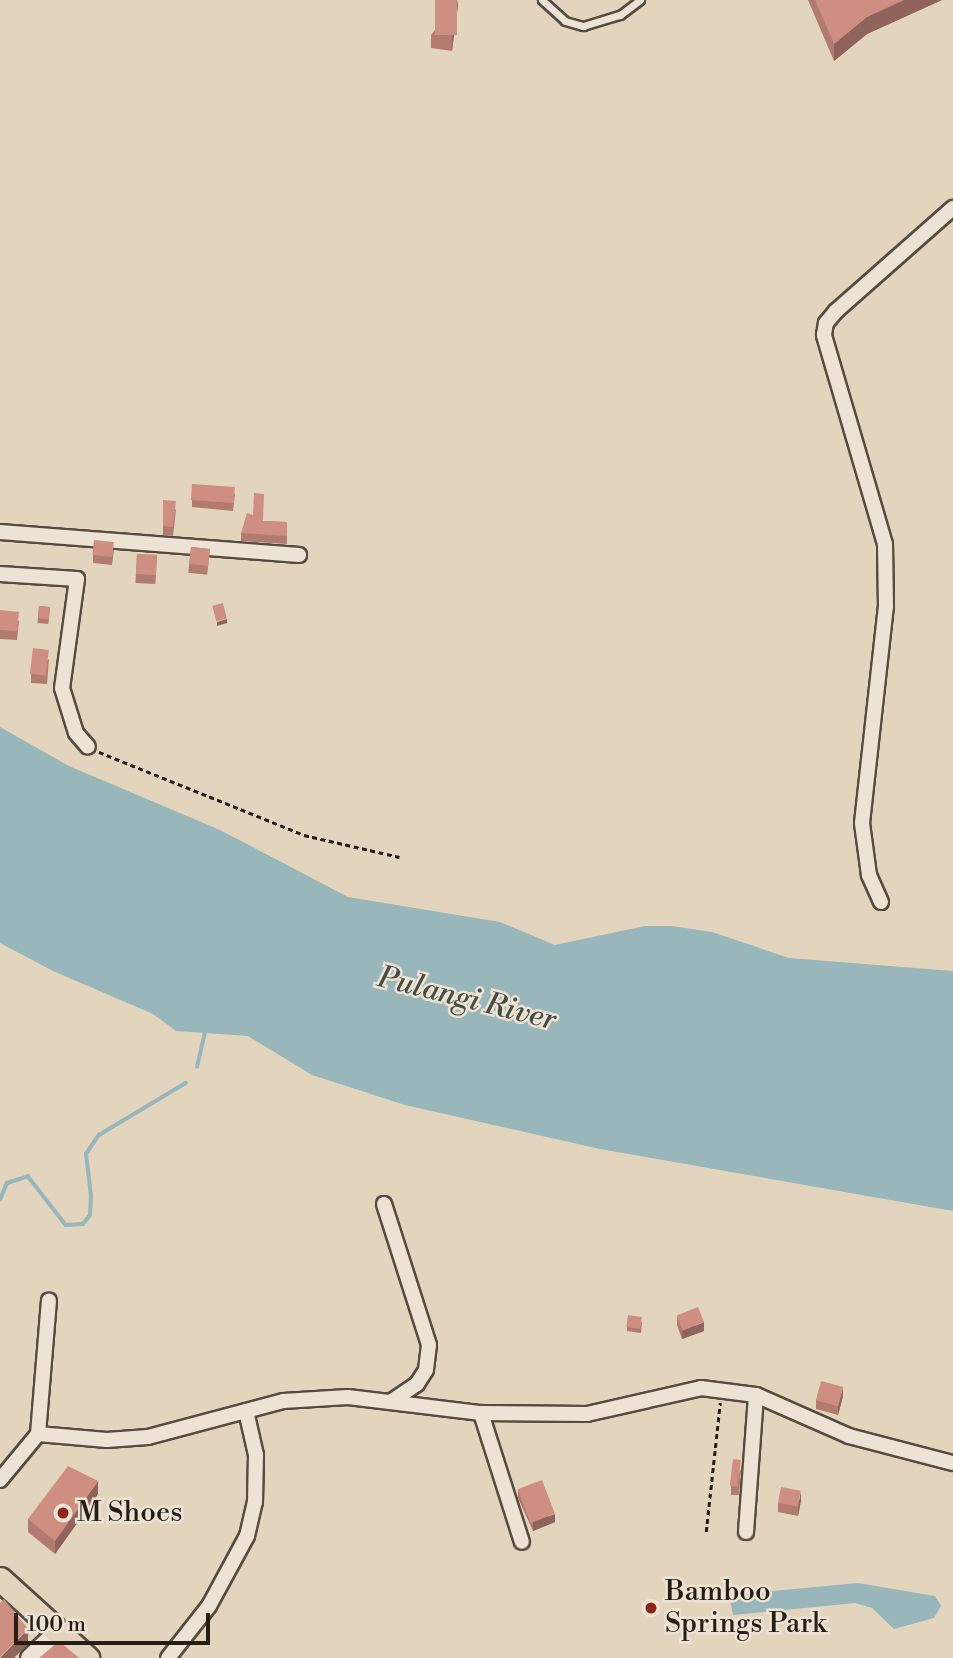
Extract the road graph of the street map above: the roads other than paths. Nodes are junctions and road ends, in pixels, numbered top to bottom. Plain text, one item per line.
1 (542, 0) edge
2 (640, 0) edge
3 (953, 208) edge
4 (0, 532) edge
5 (299, 555) dead end
6 (0, 574) edge
7 (88, 747) road end
8 (881, 902) dead end
9 (384, 1204) dead end
10 (49, 1300) dead end
11 (755, 1395) junction
12 (393, 1401) junction
13 (246, 1411) junction
14 (481, 1413) junction
15 (38, 1434) junction
16 (953, 1463) edge
17 (0, 1479) edge
18 (746, 1532) dead end
19 (522, 1542) dead end
20 (0, 1579) edge
21 (59, 1631) junction
22 (30, 1658) edge
23 (87, 1658) edge
24 (168, 1658) edge

1 - 2 lane
3 - 8 street
4 - 5 street
6 - 7 street
9 - 12 street
10 - 15 street
11 - 14 street
11 - 16 street
11 - 18 street
12 - 13 street
12 - 14 street
13 - 15 street
13 - 24 street
14 - 19 street
15 - 17 street
20 - 21 highway
21 - 22 street
21 - 23 highway

